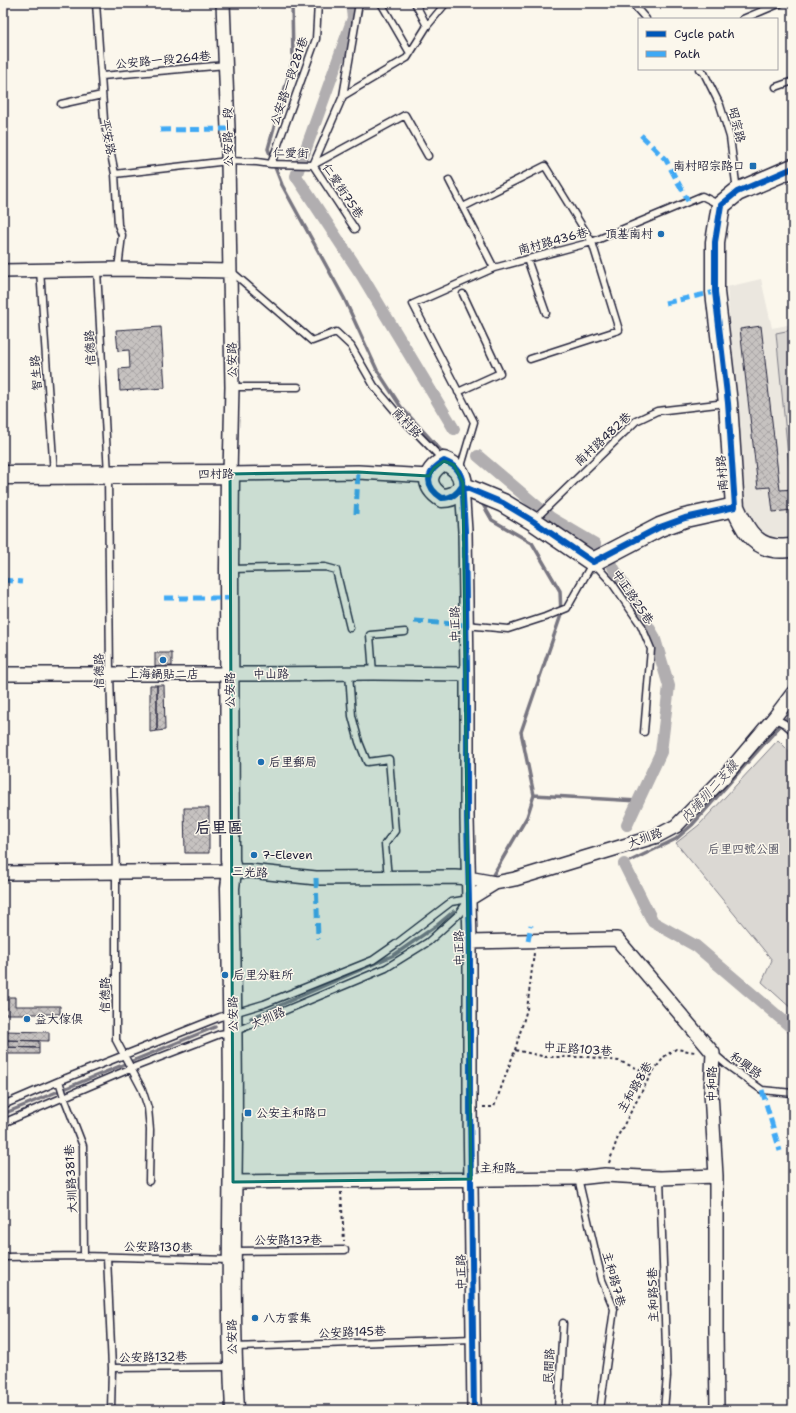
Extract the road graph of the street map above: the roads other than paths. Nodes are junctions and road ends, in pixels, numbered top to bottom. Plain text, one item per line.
1 (96, 3) edge
2 (223, 3) edge
3 (318, 3) edge
4 (359, 3) edge
5 (381, 3) edge
6 (415, 3) edge
7 (446, 3) edge
8 (632, 3) edge
9 (781, 3) edge
10 (645, 18) edge
11 (745, 18) edge
12 (427, 26) junction
13 (410, 53) junction
14 (226, 65) junction
15 (701, 70) edge
16 (102, 76) junction
17 (793, 81) edge
18 (776, 87) dead end
19 (102, 95) junction
20 (343, 96) junction
21 (61, 104) dead end
22 (428, 156) dead end
23 (228, 161) junction
24 (271, 164) junction
25 (313, 166) junction
26 (793, 168) edge
27 (116, 174) junction
28 (449, 180) dead end
29 (737, 192) junction
30 (721, 205) junction
31 (462, 207) junction
32 (355, 229) dead end
33 (592, 242) junction
34 (527, 259) junction
35 (494, 268) junction
36 (118, 269) junction
37 (40, 270) junction
38 (97, 270) junction
39 (3, 271) edge
40 (230, 271) junction
41 (463, 294) dead end
42 (546, 313) dead end
43 (530, 359) dead end
44 (232, 387) junction
45 (298, 387) dead end
46 (458, 392) junction
47 (728, 403) junction
48 (444, 462) junction
49 (230, 474) junction
50 (3, 475) edge
51 (54, 475) junction
52 (108, 475) junction
53 (429, 476) junction
54 (461, 479) junction
55 (735, 508) junction
56 (536, 519) junction
57 (793, 548) edge
58 (593, 562) junction
59 (229, 569) junction
60 (466, 625) junction
61 (350, 628) dead end
62 (405, 632) dead end
63 (349, 673) junction
64 (373, 673) junction
65 (3, 674) edge
66 (110, 674) junction
67 (230, 674) junction
68 (467, 674) junction
69 (793, 693) edge
70 (774, 718) junction
71 (793, 731) edge
72 (644, 732) dead end
73 (232, 871) junction
74 (116, 872) junction
75 (3, 873) edge
76 (388, 878) junction
77 (468, 878) junction
78 (495, 883) junction
79 (469, 899) junction
80 (470, 942) junction
81 (232, 1013) junction
82 (233, 1032) junction
83 (713, 1053) junction
84 (124, 1054) junction
85 (132, 1068) junction
86 (59, 1081) junction
87 (793, 1093) edge
88 (64, 1097) junction
89 (3, 1105) edge
90 (3, 1123) edge
91 (716, 1176) junction
92 (578, 1178) junction
93 (660, 1178) junction
94 (471, 1179) junction
95 (149, 1181) dead end
96 (232, 1182) junction
97 (345, 1250) road end
98 (84, 1256) junction
99 (232, 1256) junction
100 (3, 1257) edge
101 (107, 1257) junction
102 (563, 1323) dead end
103 (473, 1339) junction
104 (232, 1347) junction
105 (232, 1367) junction
106 (112, 1368) junction
107 (112, 1410) edge
108 (235, 1410) edge
109 (474, 1410) edge
110 (558, 1410) edge
111 (600, 1410) edge
112 (664, 1410) edge
113 (717, 1410) edge

1 - 16 lane, 平安路
2 - 14 street, 公安路一段
3 - 24 lane, 公安路一段281巷
4 - 20 lane
5 - 13 lane
6 - 12 lane
7 - 12 lane
8 - 10 lane
9 - 11 lane
12 - 13 lane
13 - 20 lane
14 - 16 lane, 公安路一段264巷
14 - 23 street, 公安路一段
15 - 29 lane, 昭宗路
16 - 19 lane, 平安路
17 - 18 lane
19 - 21 lane
19 - 27 lane, 平安路
20 - 25 lane
22 - 25 lane, 仁愛街
23 - 24 lane, 仁愛街
23 - 27 lane, 仁愛街
23 - 40 street, 公安路一段
24 - 25 lane, 仁愛街
25 - 32 lane, 仁愛街75巷
26 - 29 main road
27 - 36 lane, 平安路
28 - 31 lane
29 - 30 main road
30 - 33 lane, 南村路436巷
30 - 47 main road, 南村路
31 - 33 lane
31 - 35 lane
33 - 34 lane, 南村路436巷
33 - 43 lane
34 - 35 lane, 南村路436巷
34 - 42 lane
35 - 46 lane, 南村路436巷
36 - 38 street
36 - 40 street
37 - 38 street
37 - 39 street
37 - 51 lane, 智生路
38 - 52 lane, 信德路
40 - 44 street, 公安路
40 - 48 lane, 南村路
41 - 46 lane
44 - 45 lane
44 - 49 street, 公安路
46 - 54 lane
47 - 55 main road, 南村路
47 - 56 lane, 南村路482巷
48 - 53 main road
48 - 54 main road, 南村路
49 - 52 main road, 四村路
49 - 53 street, 四村路
49 - 59 main road, 公安路
50 - 51 main road, 四村路
51 - 52 main road, 四村路
52 - 66 lane, 信德路
53 - 54 main road
54 - 56 main road, 南村路
54 - 60 street, 中正路
55 - 57 main road
55 - 58 main road, 南村路
56 - 58 main road, 南村路
58 - 60 lane
58 - 72 lane, 中正路25巷
59 - 61 lane
59 - 67 main road, 公安路
60 - 68 street, 中正路
62 - 64 lane
63 - 64 street, 中山路
63 - 67 street, 中山路
63 - 76 lane
64 - 68 street, 中山路
65 - 66 street, 中山路
66 - 67 street, 中山路
66 - 74 lane, 信德路
67 - 73 main road, 公安路
68 - 77 street, 中正路
69 - 70 street, 大圳路
70 - 71 lane
70 - 78 street, 大圳路
73 - 74 street, 三光路
73 - 76 street, 三光路
73 - 81 main road, 公安路
74 - 75 street, 三光路
74 - 84 lane, 信德路
76 - 77 street, 三光路
77 - 78 street, 三光路
77 - 79 street, 中正路
78 - 79 street, 大圳路
79 - 80 street, 中正路
79 - 81 lane, 大圳路
79 - 82 lane, 大圳路
80 - 83 street, 中和路
80 - 94 street, 中正路
81 - 82 main road, 公安路
81 - 84 lane, 大圳路
82 - 85 lane, 大圳路
82 - 96 main road, 公安路
83 - 87 lane, 和興路
83 - 91 street, 中和路
84 - 85 lane, 信德路
84 - 86 lane, 大圳路
85 - 88 lane, 大圳路
85 - 95 lane, 信德路
86 - 88 lane, 大圳路381巷
86 - 89 lane, 大圳路
88 - 90 lane, 大圳路
88 - 98 lane, 大圳路381巷
91 - 93 street, 主和路
91 - 113 street, 中和路
92 - 93 street, 主和路
92 - 94 street, 主和路
92 - 111 lane, 主和路7巷
93 - 112 lane, 主和路5巷
94 - 96 street, 主和路
94 - 103 street, 中正路
96 - 99 main road, 公安路
97 - 99 lane, 公安路137巷
98 - 100 lane, 公安路130巷
98 - 101 lane, 公安路130巷
99 - 101 lane, 公安路130巷
99 - 104 main road, 公安路
101 - 106 lane, 公安路132巷
102 - 110 lane, 民間路
103 - 104 lane, 公安路145巷
103 - 109 street, 中正路
104 - 105 main road, 公安路
105 - 106 lane, 公安路132巷
105 - 108 main road, 公安路
106 - 107 lane

